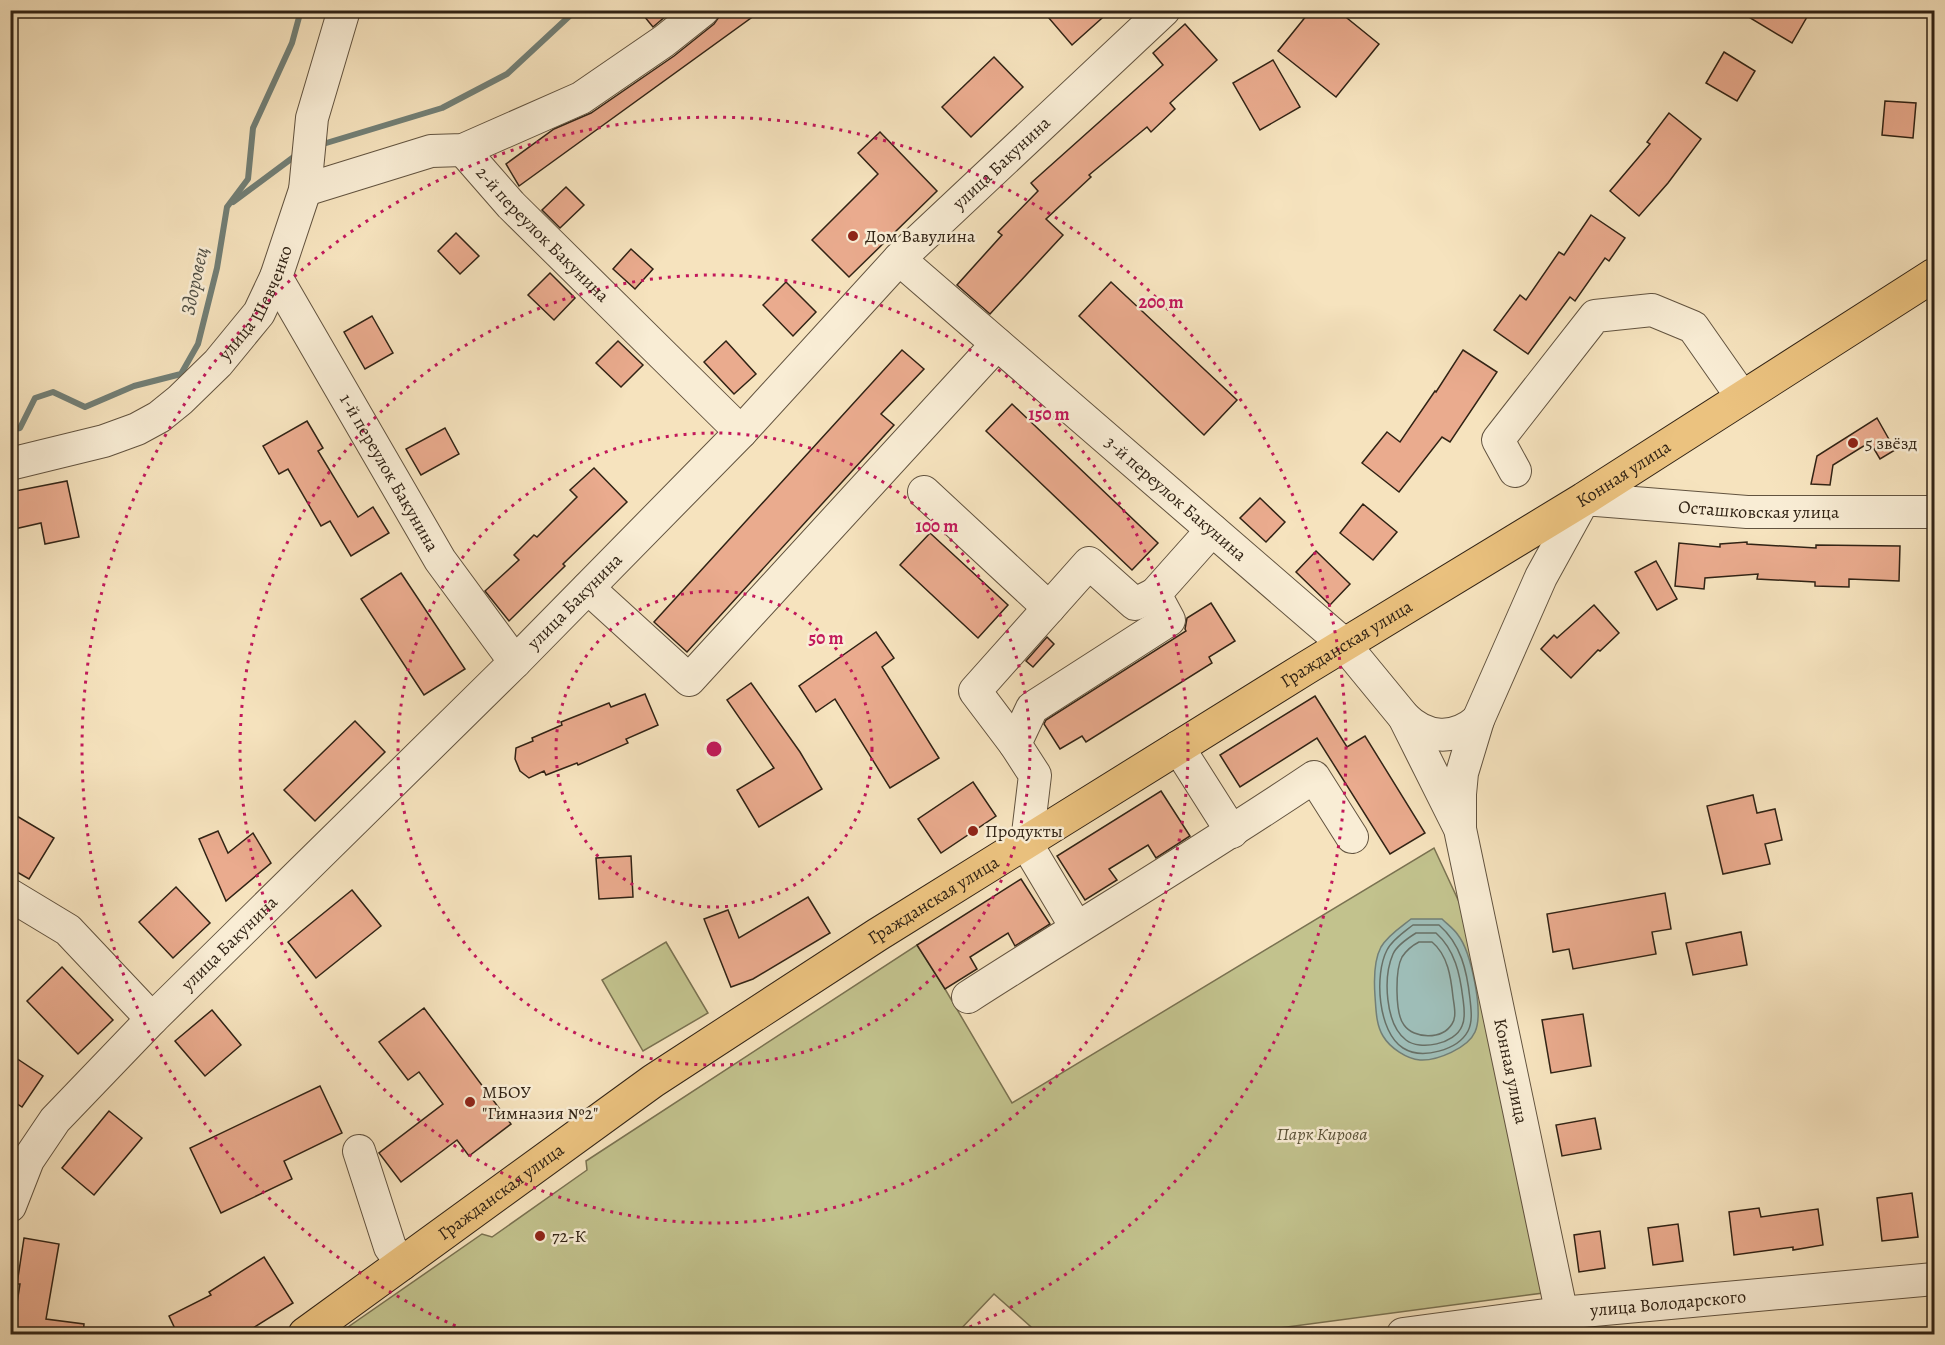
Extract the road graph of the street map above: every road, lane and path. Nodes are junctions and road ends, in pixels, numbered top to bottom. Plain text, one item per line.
1 (344, 10) edge
2 (703, 10) edge
3 (1164, 10) edge
4 (463, 150) junction
5 (305, 190) junction
6 (899, 259) junction
7 (1935, 275) edge
8 (276, 277) junction
9 (997, 344) junction
10 (1742, 397) junction
11 (741, 432) junction
12 (10, 464) edge
13 (1515, 471) dead end
14 (924, 492) dead end
15 (1584, 499) junction
16 (1935, 512) edge
17 (1212, 530) junction
18 (1504, 548) junction
19 (1541, 577) junction
20 (588, 588) junction
21 (1155, 594) junction
22 (1049, 608) junction
23 (1344, 644) junction
24 (515, 662) junction
25 (1404, 717) junction
26 (1478, 720) junction
27 (1015, 744) junction
28 (1178, 747) junction
29 (1460, 829) junction
30 (1232, 832) junction
31 (1352, 837) dead end
32 (1026, 842) junction
33 (10, 895) edge
34 (1076, 927) junction
35 (968, 997) dead end
36 (152, 1019) junction
37 (359, 1151) dead end
38 (10, 1206) edge
39 (402, 1264) junction
40 (1935, 1279) edge
41 (1564, 1324) edge
42 (305, 1335) edge
43 (1402, 1335) edge

1 - 5 street, улица Шевченко
2 - 4 street
3 - 6 street, улица Бакунина
4 - 5 street, 2-й переулок Бакунина
4 - 11 street, 2-й переулок Бакунина
5 - 8 street, улица Шевченко
6 - 9 street, 3-й переулок Бакунина
6 - 11 street, улица Бакунина
7 - 10 main road, Конная улица
8 - 12 street, улица Шевченко
8 - 24 street, 1-й переулок Бакунина
9 - 17 street, 3-й переулок Бакунина
9 - 20 street
10 - 13 street
10 - 15 main road, Конная улица
11 - 20 street, улица Бакунина
14 - 22 street
15 - 16 street, Осташковская улица
15 - 18 main road, Гражданская улица
15 - 19 street, Конная улица
17 - 21 street
17 - 23 street, 3-й переулок Бакунина
18 - 19 street
18 - 23 main road, Гражданская улица
19 - 26 street, Конная улица
20 - 24 street, улица Бакунина
21 - 22 street
21 - 27 street
22 - 27 street
23 - 25 street, Конная улица
23 - 28 main road, Гражданская улица
24 - 36 street, улица Бакунина
25 - 26 street
25 - 29 street, Конная улица
26 - 29 street, Конная улица
27 - 32 street
28 - 30 street
28 - 32 main road, Гражданская улица
29 - 41 street, Конная улица
30 - 31 street
30 - 34 street
32 - 34 street
32 - 39 main road, Гражданская улица
33 - 36 street
34 - 35 street
36 - 38 street, улица Бакунина
37 - 39 street
39 - 42 main road, Гражданская улица
40 - 41 street, улица Володарского
41 - 43 street, улица Володарского

